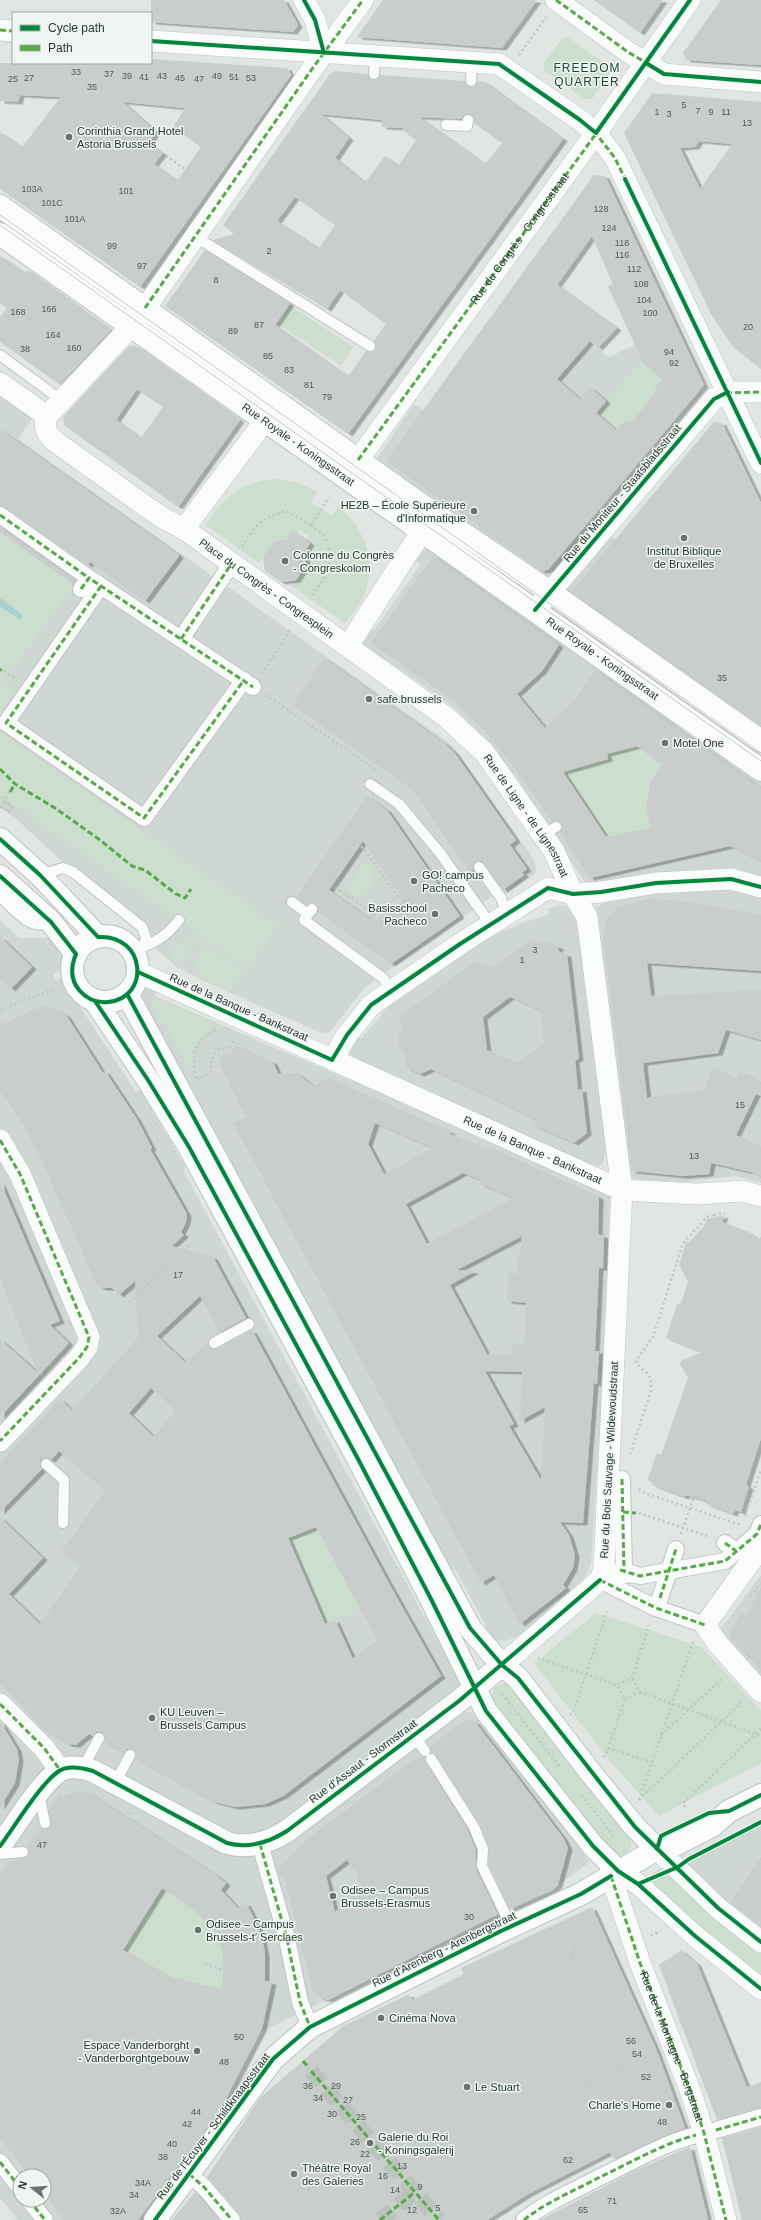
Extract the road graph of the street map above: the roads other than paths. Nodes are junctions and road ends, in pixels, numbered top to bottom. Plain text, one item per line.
1 (304, 0) edge
2 (364, 0) edge
3 (690, 0) edge
4 (553, 6) edge
5 (0, 30) edge
6 (12, 31) edge
7 (152, 40) edge
8 (324, 53) junction
9 (646, 63) junction
10 (761, 82) edge
11 (468, 120) dead end
12 (446, 125) dead end
13 (596, 133) junction
14 (0, 206) edge
15 (0, 234) edge
16 (196, 237) junction
17 (145, 308) junction
18 (130, 326) junction
19 (370, 346) dead end
20 (0, 355) edge
21 (0, 383) edge
22 (728, 392) junction
23 (761, 392) edge
24 (61, 400) junction
25 (272, 412) junction
26 (47, 416) junction
27 (761, 463) edge
28 (352, 468) junction
29 (0, 515) edge
30 (428, 522) junction
31 (184, 529) junction
32 (232, 563) junction
33 (90, 585) junction
34 (550, 592) junction
35 (535, 610) junction
36 (181, 639) junction
37 (348, 646) junction
38 (761, 741) edge
39 (761, 770) edge
40 (370, 784) dead end
41 (0, 839) edge
42 (479, 867) dead end
43 (40, 875) junction
44 (0, 876) edge
45 (761, 888) edge
46 (573, 894) junction
47 (0, 896) edge
48 (292, 902) dead end
49 (179, 920) dead end
50 (499, 920) junction
51 (51, 922) junction
52 (98, 937) junction
53 (137, 949) junction
54 (76, 954) junction
55 (138, 972) junction
56 (393, 991) junction
57 (126, 994) junction
58 (95, 1001) junction
59 (332, 1060) junction
60 (0, 1140) edge
61 (622, 1190) junction
62 (761, 1196) edge
63 (249, 1324) dead end
64 (214, 1343) dead end
65 (0, 1441) edge
66 (46, 1464) dead end
67 (629, 1481) road end
68 (63, 1522) dead end
69 (761, 1524) edge
70 (676, 1549) dead end
71 (736, 1549) edge
72 (669, 1571) junction
73 (640, 1576) junction
74 (600, 1580) junction
75 (660, 1598) dead end
76 (699, 1633) junction
77 (502, 1665) junction
78 (475, 1687) junction
79 (755, 1694) edge
80 (0, 1704) edge
81 (99, 1738) dead end
82 (423, 1748) junction
83 (130, 1755) dead end
84 (83, 1768) junction
85 (60, 1770) junction
86 (115, 1783) junction
87 (39, 1793) junction
88 (761, 1795) edge
89 (45, 1823) dead end
90 (260, 1844) junction
91 (0, 1846) edge
92 (657, 1849) junction
93 (23, 1852) dead end
94 (0, 1854) edge
95 (615, 1873) junction
96 (511, 1926) junction
97 (761, 1942) edge
98 (761, 1989) edge
99 (310, 2027) junction
100 (288, 2044) joint
101 (761, 2117) edge
102 (716, 2130) dead end
103 (696, 2135) dead end
104 (0, 2162) edge
105 (189, 2174) junction
106 (12, 2178) edge
107 (35, 2208) edge
108 (45, 2220) edge
109 (155, 2220) edge
110 (232, 2220) edge
111 (524, 2220) edge
112 (726, 2220) edge

1 - 8 street
2 - 8 street
3 - 9 street, Rue du Congrès - Congresstraat
4 - 9 street
5 - 6 street
7 - 8 street
8 - 13 street
8 - 16 street
9 - 10 street
9 - 13 street, Rue du Congrès - Congresstraat
11 - 12 lane
13 - 22 street
13 - 28 street, Rue du Congrès - Congresstraat
14 - 17 street, Rue Royale - Koningsstraat
15 - 18 street, Rue Royale - Koningsstraat
16 - 17 street
16 - 19 lane
17 - 18 street
17 - 25 street, Rue Royale - Koningsstraat
18 - 24 street
18 - 25 street, Rue Royale - Koningsstraat
20 - 24 lane
21 - 26 street
22 - 23 street
22 - 27 street
22 - 34 street, Rue du Moniteur - Staatsbladsstraat
24 - 26 street
25 - 28 street, Rue Royale - Koningsstraat
25 - 31 street
26 - 31 street, Place du Congrès - Congresplein
28 - 30 street, Rue Royale - Koningsstraat
29 - 33 street
30 - 34 street, Rue Royale - Koningsstraat
30 - 35 street, Rue Royale - Koningsstraat
30 - 37 street
31 - 32 street, Place du Congrès - Congresplein
32 - 36 street
32 - 37 street, Place du Congrès - Congresplein
33 - 36 street
33 - 36 street
34 - 35 street, Rue du Moniteur - Staatsbladsstraat
34 - 38 street, Rue Royale - Koningsstraat
35 - 39 street, Rue Royale - Koningsstraat
37 - 46 street, Rue de Ligne - de Lignestraat
40 - 50 lane
41 - 43 street
42 - 50 lane
43 - 52 street
43 - 53 lane
44 - 51 street
45 - 46 street
46 - 50 street
46 - 61 street, Rue de Ligne - de Lignestraat
47 - 51 lane
48 - 56 lane
49 - 53 lane
50 - 56 street
51 - 54 street
52 - 53 street
52 - 54 street
53 - 55 street
54 - 58 street
55 - 57 street
55 - 59 street, Rue de la Banque - Bankstraat
56 - 59 street
57 - 58 street
57 - 77 street
58 - 78 street
59 - 61 street, Rue de la Banque - Bankstraat
60 - 65 street
61 - 62 street
61 - 74 street, Rue du Bois Sauvage - Wildewoudstraat
63 - 64 lane
66 - 68 lane
67 - 73 street
69 - 71 street
70 - 72 street
71 - 72 street
71 - 76 street
72 - 73 street
72 - 75 street
73 - 74 lane
74 - 76 street
74 - 77 street
76 - 79 street
77 - 78 street, Rue d'Assaut - Stormstraat
77 - 92 street
78 - 82 street, Rue d'Assaut - Stormstraat
78 - 95 street
80 - 85 street
81 - 84 lane
82 - 90 street, Rue d'Assaut - Stormstraat
82 - 96 lane
83 - 86 lane
84 - 85 street
84 - 86 street
85 - 87 street
86 - 90 street
87 - 89 lane
87 - 91 street
88 - 92 street
90 - 99 street
92 - 95 street, Rue d'Arenberg - Arenbergstraat
92 - 97 street
93 - 94 lane
95 - 96 street, Rue d'Arenberg - Arenbergstraat
95 - 98 street
95 - 112 street, Rue de la Montagne - Bergstraat
96 - 99 street, Rue d'Arenberg - Arenbergstraat
99 - 100 street, Rue d'Arenberg - Arenbergstraat
100 - 105 street, Rue de l'Écuyer - Schildknaapsstraat
101 - 102 street, Rue de la Montagne - Bergstraat
103 - 111 street
104 - 106 street
105 - 109 street, Rue de l'Écuyer - Schildknaapsstraat
105 - 110 street
107 - 108 street

